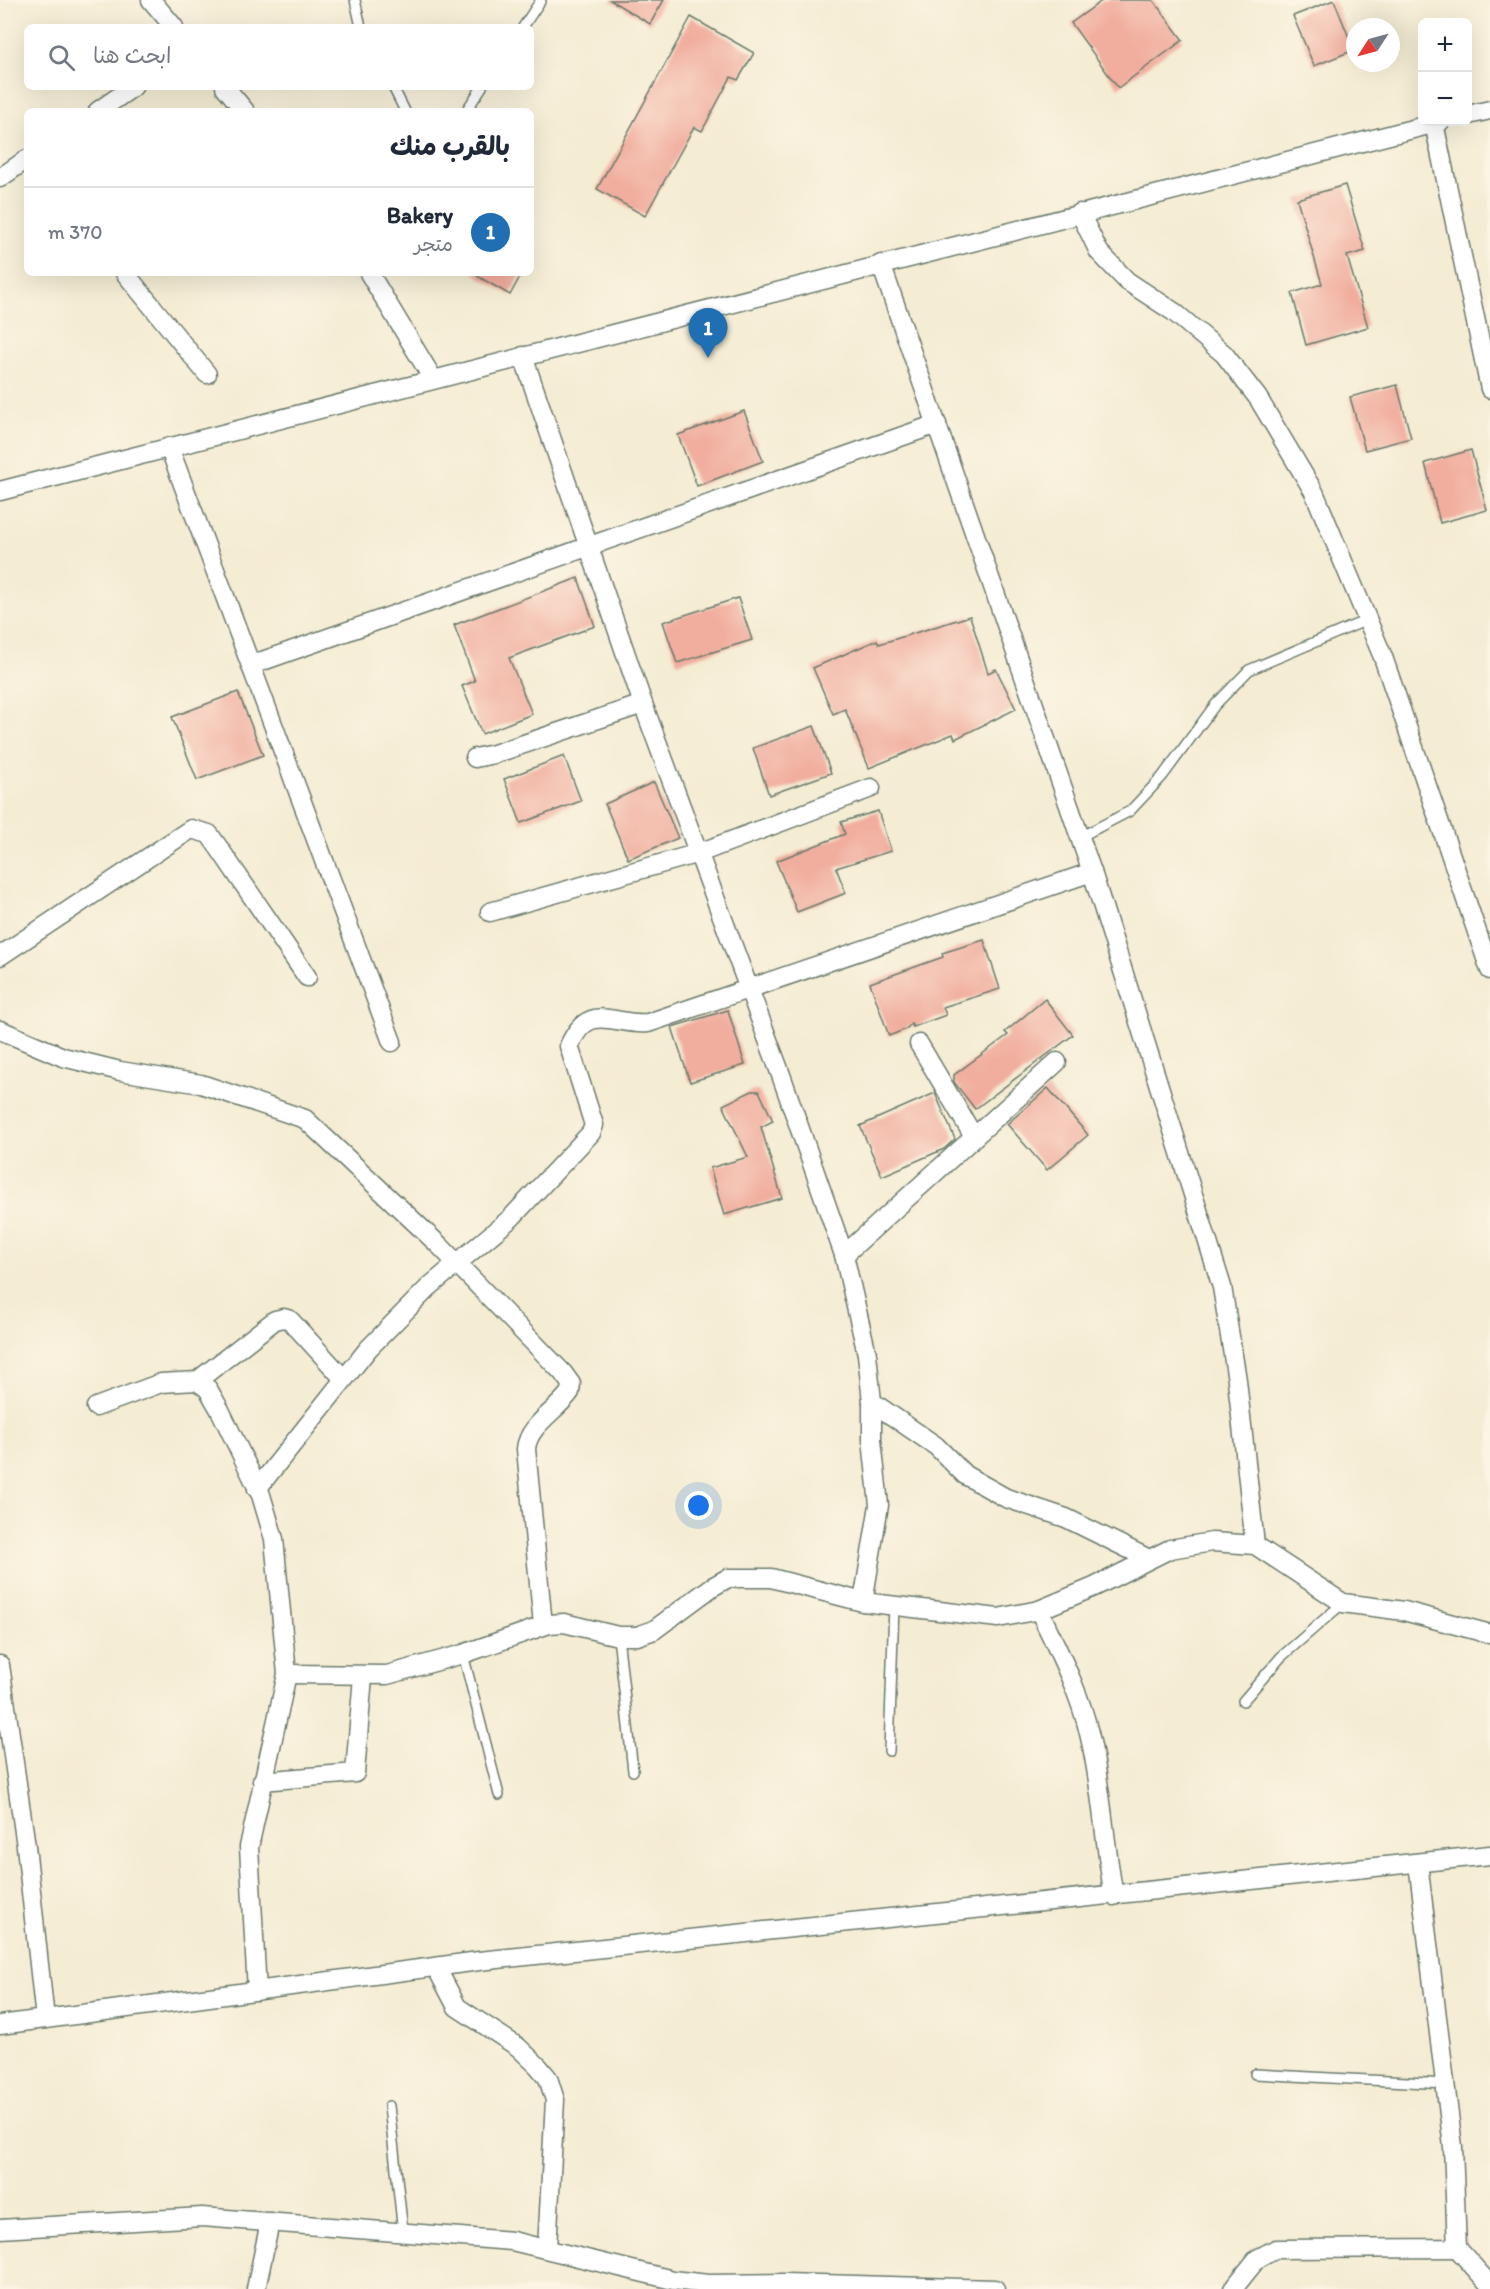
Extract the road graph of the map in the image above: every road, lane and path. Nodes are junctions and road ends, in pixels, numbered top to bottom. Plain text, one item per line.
1 (152, 0) edge
2 (356, 0) edge
3 (542, 0) edge
4 (172, 24) edge
5 (360, 24) edge
6 (525, 24) edge
7 (129, 90) edge
8 (228, 90) edge
9 (394, 90) edge
10 (480, 90) edge
11 (102, 108) edge
12 (242, 108) edge
13 (404, 108) edge
14 (468, 108) edge
15 (1490, 110) edge
16 (1472, 114) edge
17 (1421, 126) edge
18 (1438, 126) edge
19 (24, 161) edge
20 (0, 178) edge
21 (1080, 213) junction
22 (881, 264) junction
23 (127, 276) edge
24 (371, 276) edge
25 (523, 356) junction
26 (207, 374) dead end
27 (434, 378) junction
28 (1490, 389) edge
29 (937, 424) junction
30 (169, 447) junction
31 (0, 491) edge
32 (589, 548) junction
33 (1367, 620) junction
34 (251, 665) junction
35 (643, 704) junction
36 (475, 758) dead end
37 (871, 788) dead end
38 (1080, 837) junction
39 (699, 853) junction
40 (1092, 872) junction
41 (490, 912) dead end
42 (0, 956) edge
43 (1490, 970) edge
44 (307, 977) dead end
45 (750, 991) junction
46 (0, 1030) edge
47 (392, 1042) dead end
48 (919, 1044) dead end
49 (1057, 1062) dead end
50 (974, 1137) junction
51 (844, 1255) junction
52 (458, 1263) junction
53 (343, 1378) junction
54 (197, 1381) junction
55 (872, 1402) junction
56 (96, 1407) dead end
57 (257, 1489) junction
58 (1255, 1545) junction
59 (1149, 1560) junction
60 (863, 1602) junction
61 (1343, 1603) junction
62 (894, 1605) junction
63 (1039, 1610) junction
64 (543, 1625) junction
65 (1490, 1634) edge
66 (618, 1636) junction
67 (463, 1654) junction
68 (0, 1665) edge
69 (287, 1674) junction
70 (363, 1676) junction
71 (1242, 1701) dead end
72 (889, 1751) dead end
73 (633, 1771) dead end
74 (262, 1781) junction
75 (499, 1795) dead end
76 (1490, 1855) edge
77 (1418, 1863) junction
78 (1114, 1896) junction
79 (436, 1967) junction
80 (257, 1990) junction
81 (45, 2019) junction
82 (0, 2025) edge
83 (1255, 2074) dead end
84 (1446, 2084) junction
85 (389, 2106) dead end
86 (270, 2222) junction
87 (0, 2229) edge
88 (403, 2232) junction
89 (1457, 2248) junction
90 (548, 2249) junction
91 (672, 2284) edge
92 (1490, 2285) edge
93 (256, 2289) edge
94 (995, 2289) edge
95 (1233, 2289) edge

1 - 4 street
2 - 5 lane
3 - 6 lane
7 - 11 street
8 - 12 street
9 - 13 lane
10 - 14 lane
15 - 16 street
17 - 21 street
18 - 28 street
19 - 20 street
21 - 22 street
21 - 33 street
22 - 25 street
22 - 29 street
23 - 26 street
24 - 27 street
25 - 27 street
25 - 32 street
27 - 30 street
29 - 32 street
29 - 38 street
30 - 31 street
30 - 34 street
32 - 34 street
32 - 35 street
33 - 38 lane
33 - 43 street
34 - 47 street
35 - 36 street
35 - 39 street
37 - 39 street
38 - 40 street
39 - 41 street
39 - 45 street
40 - 45 street
40 - 58 street
42 - 44 street
45 - 51 street
45 - 52 street
46 - 52 street
48 - 50 street
49 - 50 street
50 - 51 street
51 - 55 street
52 - 53 street
52 - 64 street
53 - 54 street
53 - 57 street
54 - 56 street
54 - 57 street
55 - 59 street
55 - 60 street
57 - 69 street
58 - 59 street
58 - 61 street
59 - 63 street
60 - 62 street
60 - 66 street
61 - 65 street
61 - 71 lane
62 - 63 street
62 - 72 lane
63 - 78 street
64 - 66 street
64 - 67 street
66 - 73 lane
67 - 70 street
67 - 75 lane
68 - 81 street
69 - 70 street
69 - 74 street
70 - 74 street
74 - 80 street
76 - 77 street
77 - 78 street
77 - 84 street
78 - 79 street
79 - 80 street
79 - 90 street
80 - 81 street
81 - 82 street
83 - 84 lane
84 - 89 street
85 - 88 lane
86 - 87 street
86 - 88 street
86 - 93 street
88 - 90 street
89 - 92 street
89 - 95 street
90 - 91 street
91 - 94 street

